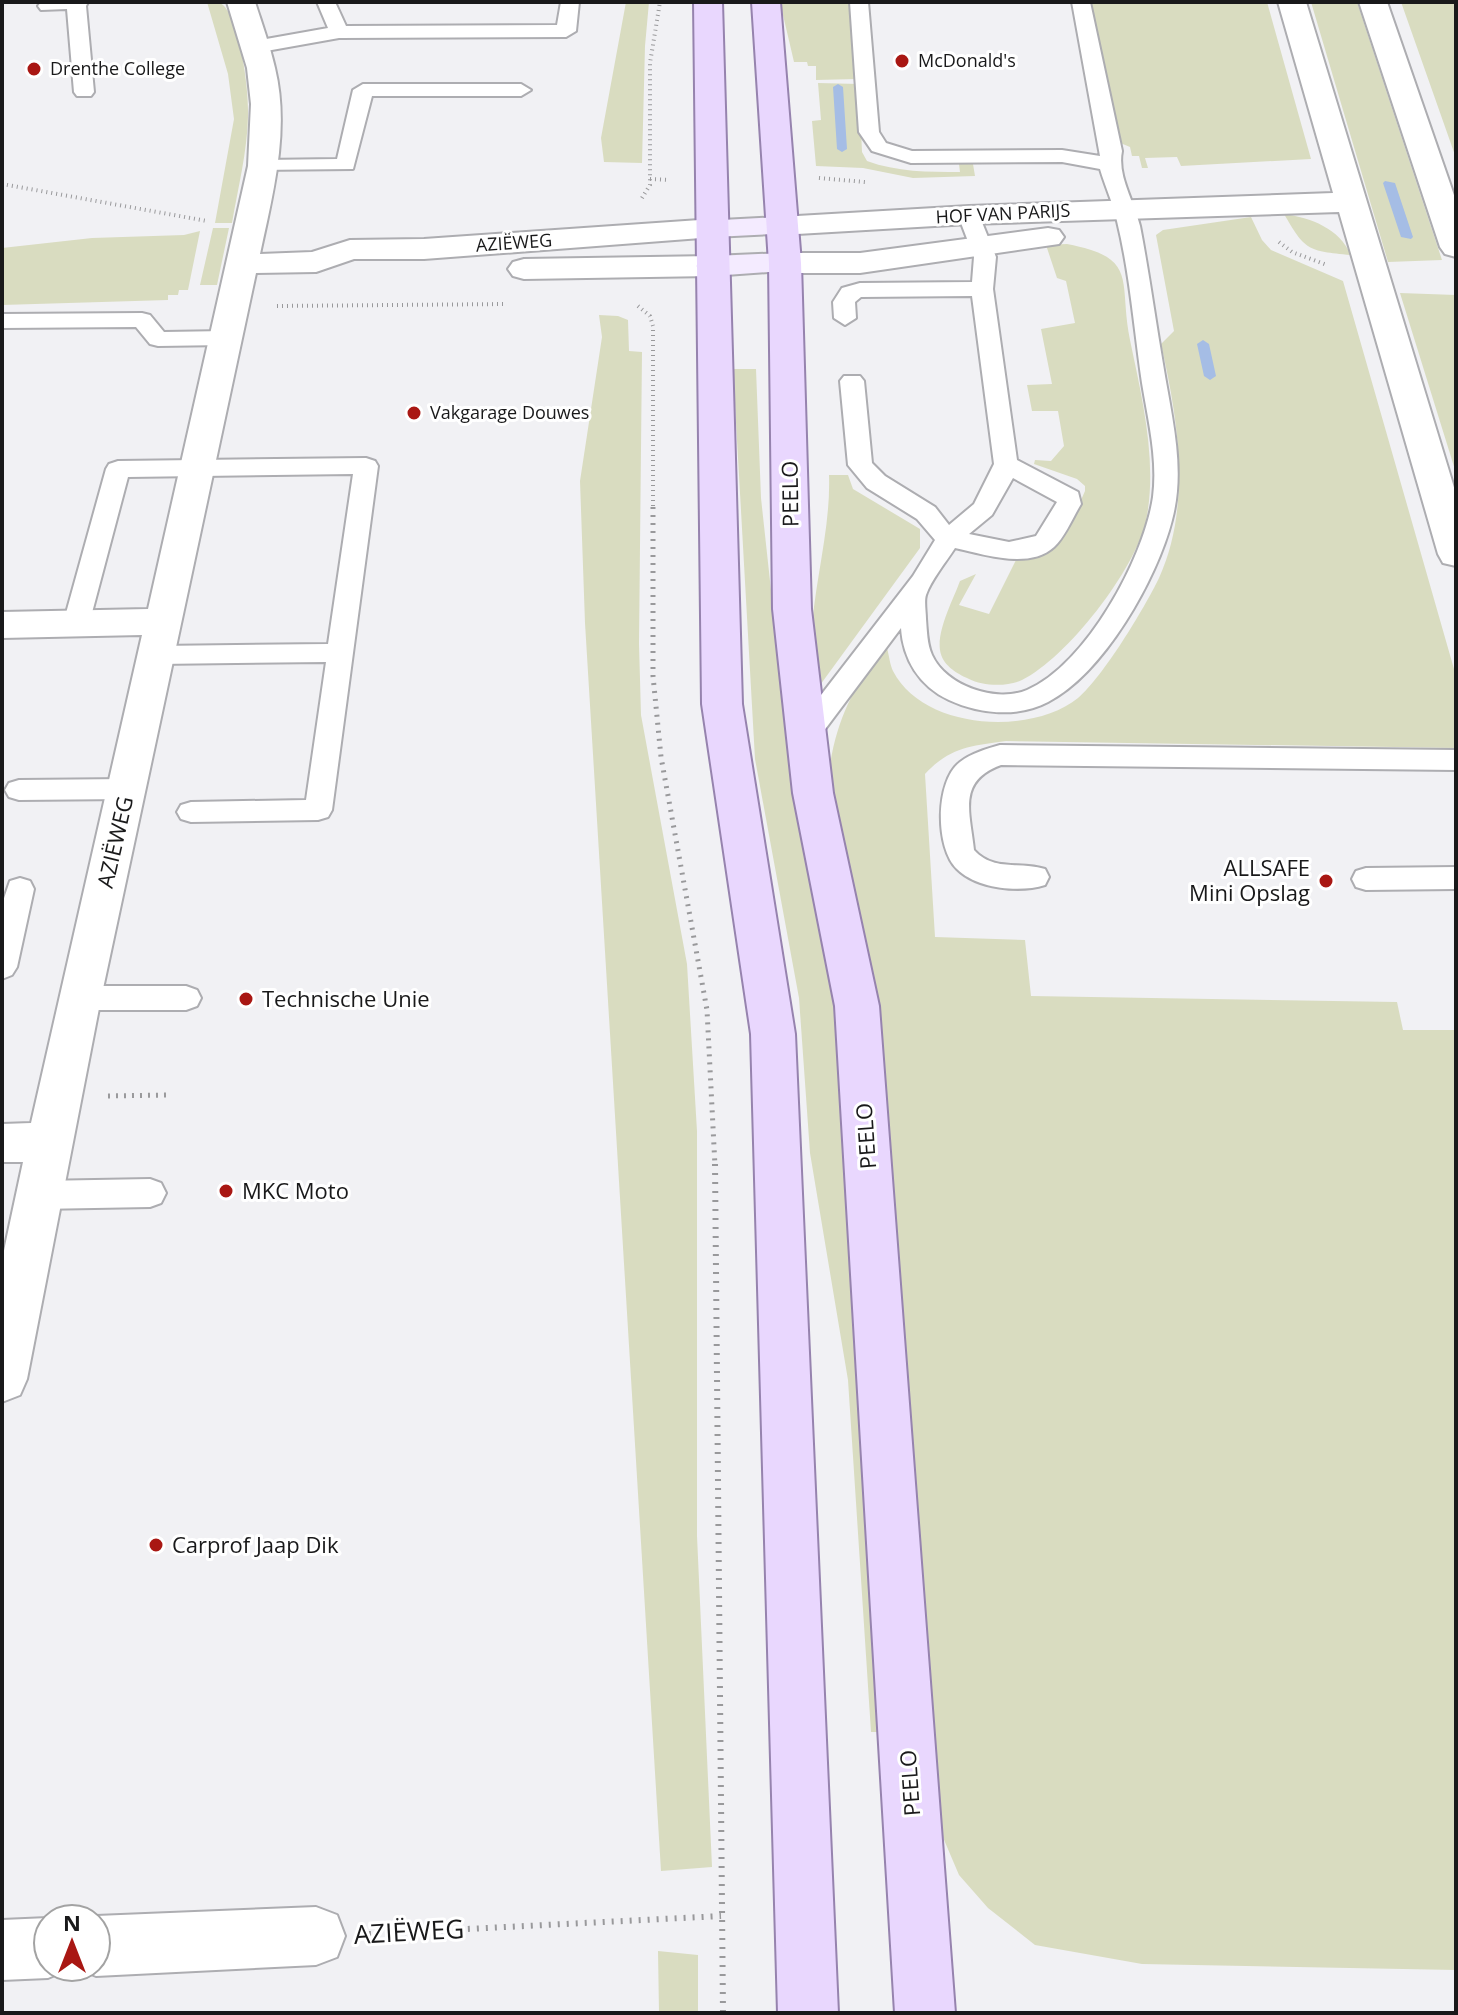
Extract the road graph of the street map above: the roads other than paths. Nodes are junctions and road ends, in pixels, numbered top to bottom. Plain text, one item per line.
1 (78, 2) edge
2 (241, 2) edge
3 (326, 2) edge
4 (570, 2) edge
5 (708, 2) edge
6 (766, 2) edge
7 (859, 2) edge
8 (1081, 2) edge
9 (1292, 2) edge
10 (1373, 2) edge
11 (48, 6) dead end
12 (339, 32) junction
13 (255, 47) junction
14 (521, 90) dead end
15 (84, 92) dead end
16 (1109, 164) junction
17 (263, 166) junction
18 (1352, 202) junction
19 (1448, 202) edge
20 (969, 215) junction
21 (1126, 218) junction
22 (782, 245) junction
23 (981, 246) junction
24 (713, 247) junction
25 (1456, 247) edge
26 (241, 264) junction
27 (982, 289) junction
28 (845, 318) dead end
29 (2, 321) edge
30 (229, 322) junction
31 (852, 381) dead end
32 (1006, 464) junction
33 (199, 468) junction
34 (948, 539) junction
35 (1456, 554) edge
36 (913, 594) junction
37 (76, 624) junction
38 (2, 625) edge
39 (160, 639) junction
40 (340, 653) junction
41 (804, 737) junction
42 (1456, 760) edge
43 (127, 789) junction
44 (19, 790) dead end
45 (191, 812) dead end
46 (1035, 877) dead end
47 (1456, 878) edge
48 (1366, 879) dead end
49 (20, 889) dead end
50 (2, 967) edge
51 (79, 998) junction
52 (186, 998) dead end
53 (50, 1142) junction
54 (2, 1143) edge
55 (150, 1193) dead end
56 (39, 1195) junction
57 (2, 1379) edge
58 (316, 1936) road end
59 (112, 1945) edge
60 (32, 1949) edge
61 (2, 1950) edge
62 (808, 2013) edge
63 (925, 2013) edge

1 - 11 lane
1 - 15 lane
2 - 13 street, AZIËWEG
3 - 12 lane
4 - 12 lane
5 - 24 main road
6 - 22 main road, PEELO
7 - 16 lane
8 - 16 lane
9 - 18 street
10 - 19 street
12 - 13 lane
13 - 17 street, AZIËWEG
14 - 17 lane
16 - 21 lane
17 - 26 street, AZIËWEG
18 - 21 street, HOF VAN PARIJS
18 - 35 street
19 - 25 street
20 - 21 street, HOF VAN PARIJS
20 - 22 street, HOF VAN PARIJS
20 - 23 lane
21 - 23 street, HOF VAN PARIJS
21 - 36 lane
22 - 23 street, HOF VAN PARIJS
22 - 24 main road
22 - 41 main road, PEELO
23 - 27 lane
24 - 26 street, AZIËWEG
24 - 62 main road
26 - 30 street, AZIËWEG
27 - 28 lane
27 - 32 lane
29 - 30 lane
30 - 33 street, AZIËWEG
31 - 34 lane
32 - 34 lane
32 - 34 lane
33 - 37 lane
33 - 39 street, AZIËWEG
33 - 40 lane
34 - 36 lane
36 - 41 lane
37 - 38 street
37 - 39 street
39 - 40 lane
39 - 43 street, AZIËWEG
40 - 45 lane
41 - 63 main road, PEELO
42 - 46 lane
43 - 44 lane
43 - 51 street, AZIËWEG
47 - 48 lane
49 - 50 lane
51 - 52 lane
51 - 53 street, AZIËWEG
53 - 54 street
53 - 56 street, AZIËWEG
55 - 56 lane
56 - 57 street, AZIËWEG
58 - 59 street
60 - 61 street

